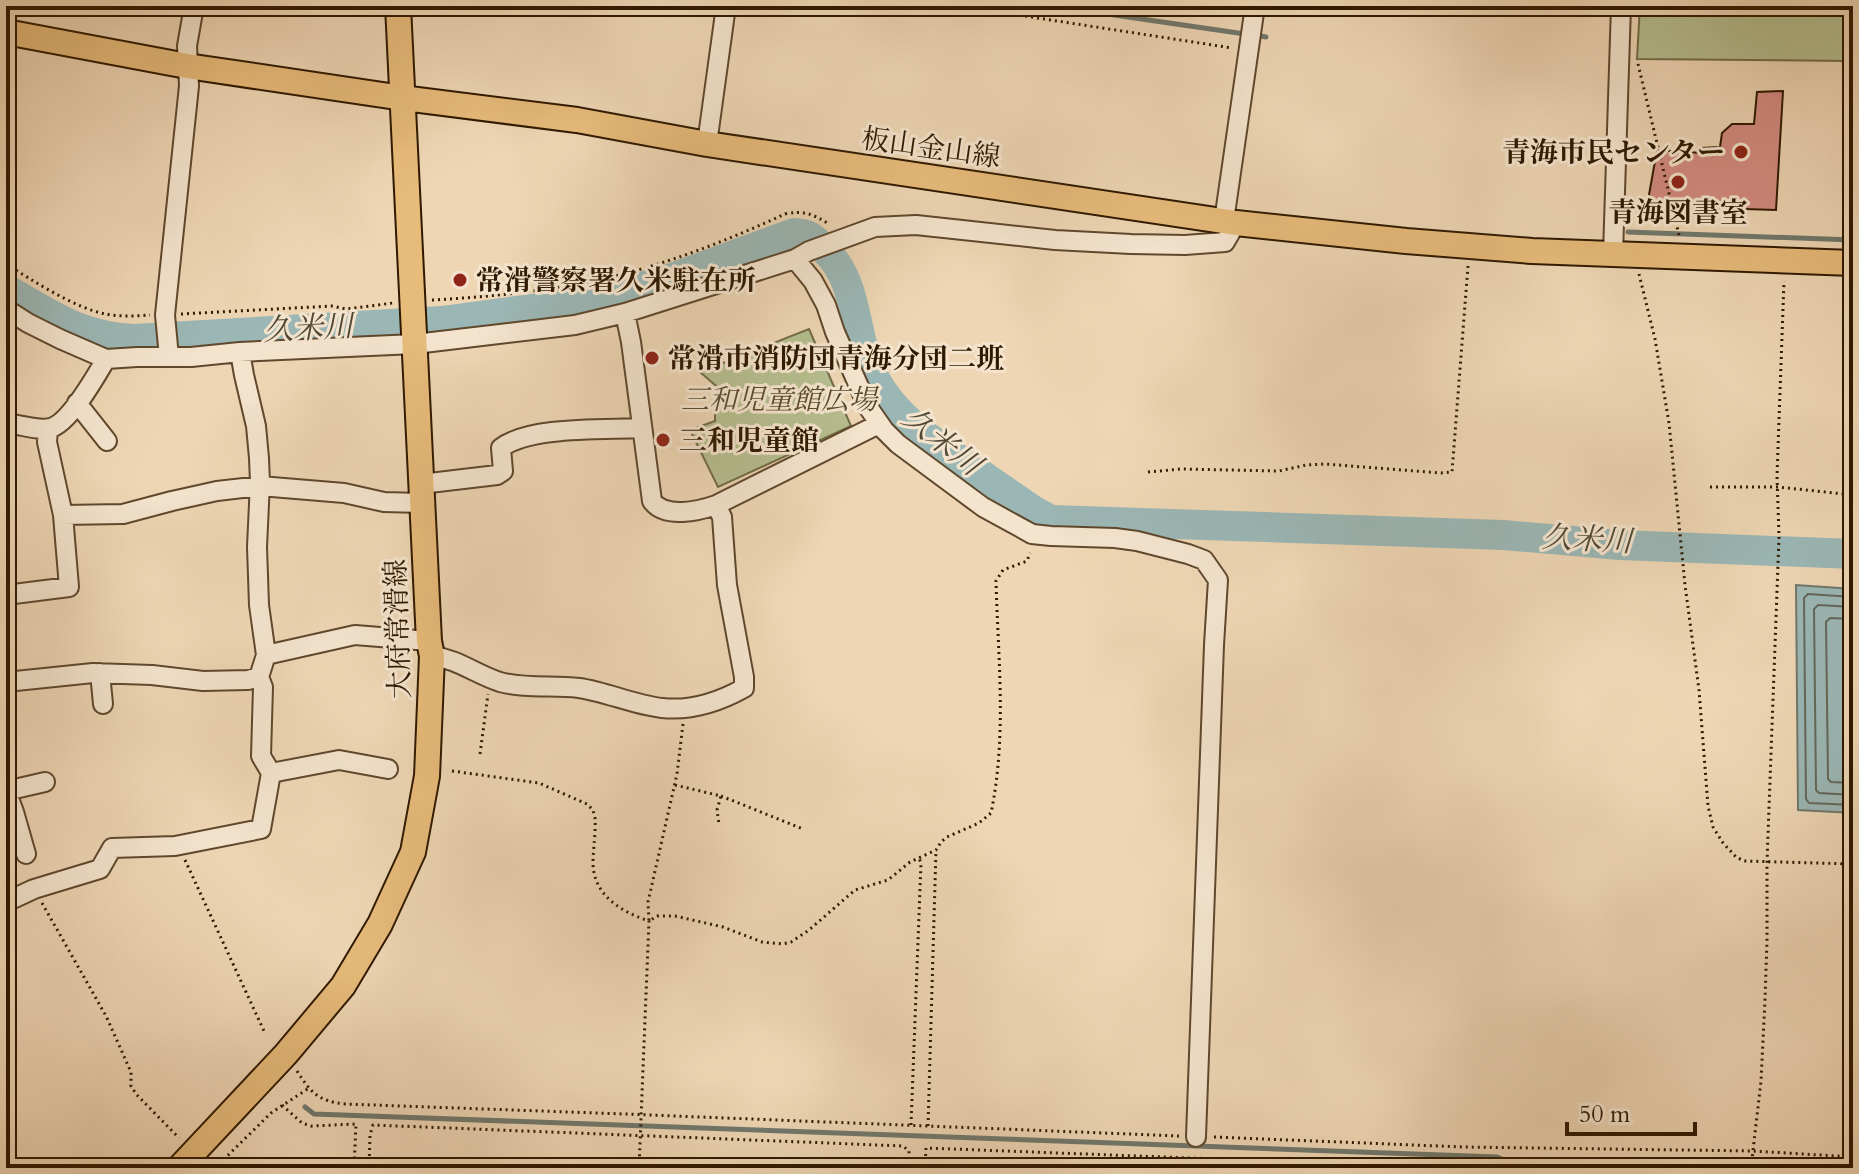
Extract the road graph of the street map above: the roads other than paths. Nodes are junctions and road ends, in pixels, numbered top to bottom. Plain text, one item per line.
1 (194, 6) edge
2 (398, 6) edge
3 (726, 6) edge
4 (1255, 6) edge
5 (1621, 6) edge
6 (6, 32) edge
7 (187, 66) junction
8 (403, 98) junction
9 (707, 144) junction
10 (1230, 222) junction
11 (1613, 254) junction
12 (795, 259) junction
13 (1853, 263) edge
14 (6, 309) edge
15 (625, 313) junction
16 (6, 321) edge
17 (28, 323) junction
18 (415, 344) junction
19 (240, 352) junction
20 (168, 353) junction
21 (106, 359) junction
22 (77, 403) junction
23 (879, 424) junction
24 (6, 425) edge
25 (641, 428) junction
26 (48, 429) junction
27 (107, 441) dead end
28 (260, 486) junction
29 (422, 494) junction
30 (716, 505) junction
31 (63, 515) junction
32 (6, 595) edge
33 (430, 648) junction
34 (266, 655) junction
35 (100, 673) junction
36 (259, 677) junction
37 (6, 682) edge
38 (103, 704) dead end
39 (388, 769) dead end
40 (271, 773) junction
41 (45, 782) dead end
42 (26, 854) dead end
43 (6, 902) edge
44 (1196, 1137) road end
45 (187, 1160) edge

1 - 7 street
2 - 8 main road, 大府常滑線
3 - 9 street
4 - 10 street
5 - 11 street
6 - 7 main road, 板山金山線
7 - 8 main road, 板山金山線
7 - 20 street
8 - 9 main road, 板山金山線
8 - 18 main road, 大府常滑線
9 - 10 main road, 板山金山線
10 - 11 main road, 板山金山線
10 - 12 street
11 - 13 main road, 板山金山線
12 - 15 street
12 - 23 street
14 - 17 street
15 - 18 street
15 - 25 street
16 - 17 street
17 - 21 street
18 - 19 street
18 - 29 main road, 大府常滑線
19 - 20 street
19 - 28 street
20 - 21 street
21 - 22 street
22 - 26 street
22 - 27 street
23 - 30 street
23 - 44 street
24 - 26 street
25 - 29 street
25 - 30 street
26 - 31 street
28 - 29 street
28 - 31 street
28 - 34 street
29 - 33 main road, 大府常滑線
30 - 33 street
31 - 32 street
33 - 34 street
33 - 45 main road, 大府常滑線
34 - 36 street
35 - 36 street
35 - 37 street
35 - 38 street
36 - 40 street
39 - 40 street
40 - 43 street
41 - 42 street

